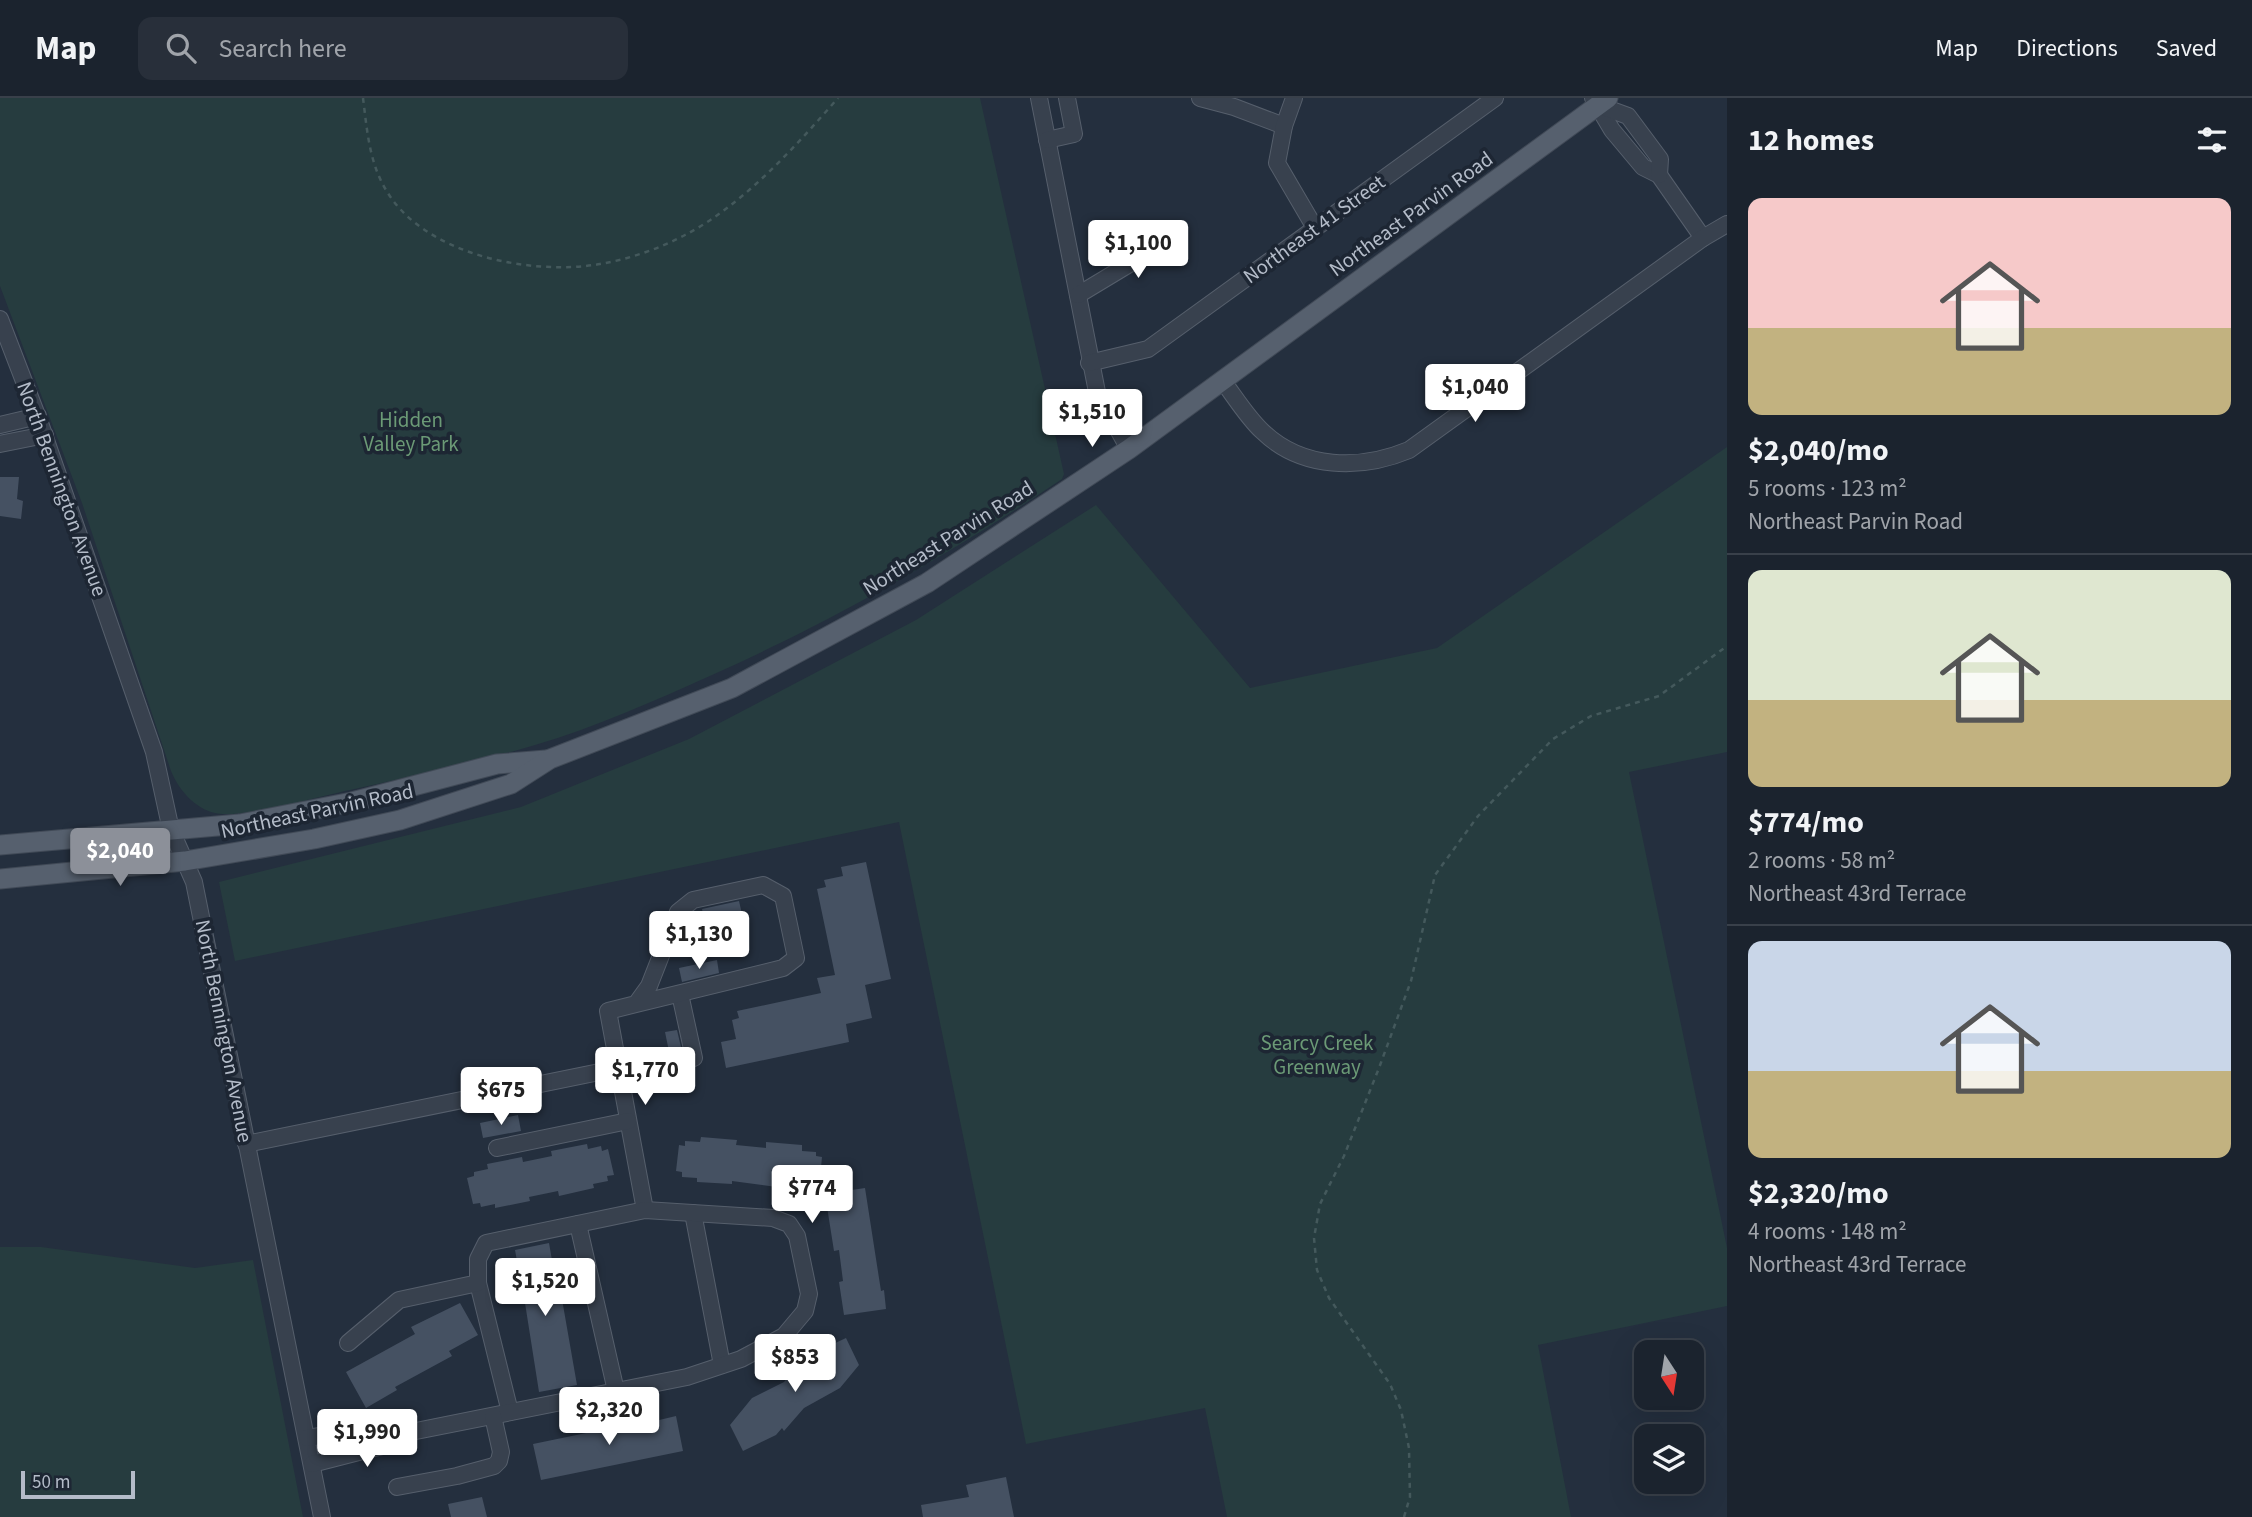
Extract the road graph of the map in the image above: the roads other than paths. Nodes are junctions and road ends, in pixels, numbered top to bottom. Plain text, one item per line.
1 (1039, 98) edge
2 (1067, 98) edge
3 (1200, 98) edge
4 (1294, 98) edge
5 (1600, 100) edge
6 (1484, 101) edge
7 (1284, 127) junction
8 (1047, 140) junction
9 (1727, 224) edge
10 (1315, 228) junction
11 (1176, 232) dead end
12 (1703, 238) junction
13 (1078, 296) junction
14 (0, 319) edge
15 (1089, 363) junction
16 (1222, 380) junction
17 (38, 416) junction
18 (0, 425) edge
19 (45, 435) junction
20 (0, 444) edge
21 (1129, 449) junction
22 (550, 759) junction
23 (171, 830) junction
24 (0, 845) edge
25 (185, 862) junction
26 (0, 879) edge
27 (680, 993) junction
28 (636, 1004) junction
29 (694, 1058) dead end
30 (618, 1068) junction
31 (628, 1121) junction
32 (246, 1144) junction
33 (497, 1148) dead end
34 (645, 1210) junction
35 (692, 1213) junction
36 (578, 1224) junction
37 (478, 1283) junction
38 (348, 1343) dead end
39 (722, 1365) junction
40 (616, 1391) junction
41 (502, 1414) junction
42 (406, 1433) junction
43 (307, 1438) junction
44 (312, 1464) junction
45 (397, 1487) dead end
46 (322, 1517) edge

1 - 8 street
2 - 8 street
3 - 7 street
4 - 7 street
5 - 12 street
5 - 16 main road, Northeast Parvin Road
6 - 10 street, Northeast 41 Street
7 - 10 street
8 - 13 street
9 - 12 street
10 - 15 street, Northeast 41 Street
11 - 13 street
12 - 16 street
13 - 15 street
14 - 17 street, North Bennington Avenue
15 - 21 street
16 - 21 main road, Northeast Parvin Road
17 - 18 street
17 - 19 street, North Bennington Avenue
19 - 20 street
19 - 23 street, North Bennington Avenue
21 - 22 main road, Northeast Parvin Road
22 - 23 main road, Northeast Parvin Road
22 - 25 main road, Northeast Parvin Road
23 - 24 main road, Northeast Parvin Road
23 - 25 street, North Bennington Avenue
25 - 26 main road, Northeast Parvin Road
25 - 32 street, North Bennington Avenue
27 - 28 street
27 - 28 street
27 - 29 street
28 - 30 street
30 - 31 street
30 - 32 street
31 - 33 street
31 - 34 street
32 - 43 street, North Bennington Avenue
34 - 35 street
34 - 36 street
35 - 39 street
35 - 39 street
36 - 37 street
36 - 40 street
37 - 38 street
37 - 41 street
39 - 40 street
40 - 41 street
41 - 42 street
41 - 45 street
42 - 43 street
42 - 44 street
43 - 44 street, North Bennington Avenue
44 - 46 street, North Bennington Avenue

